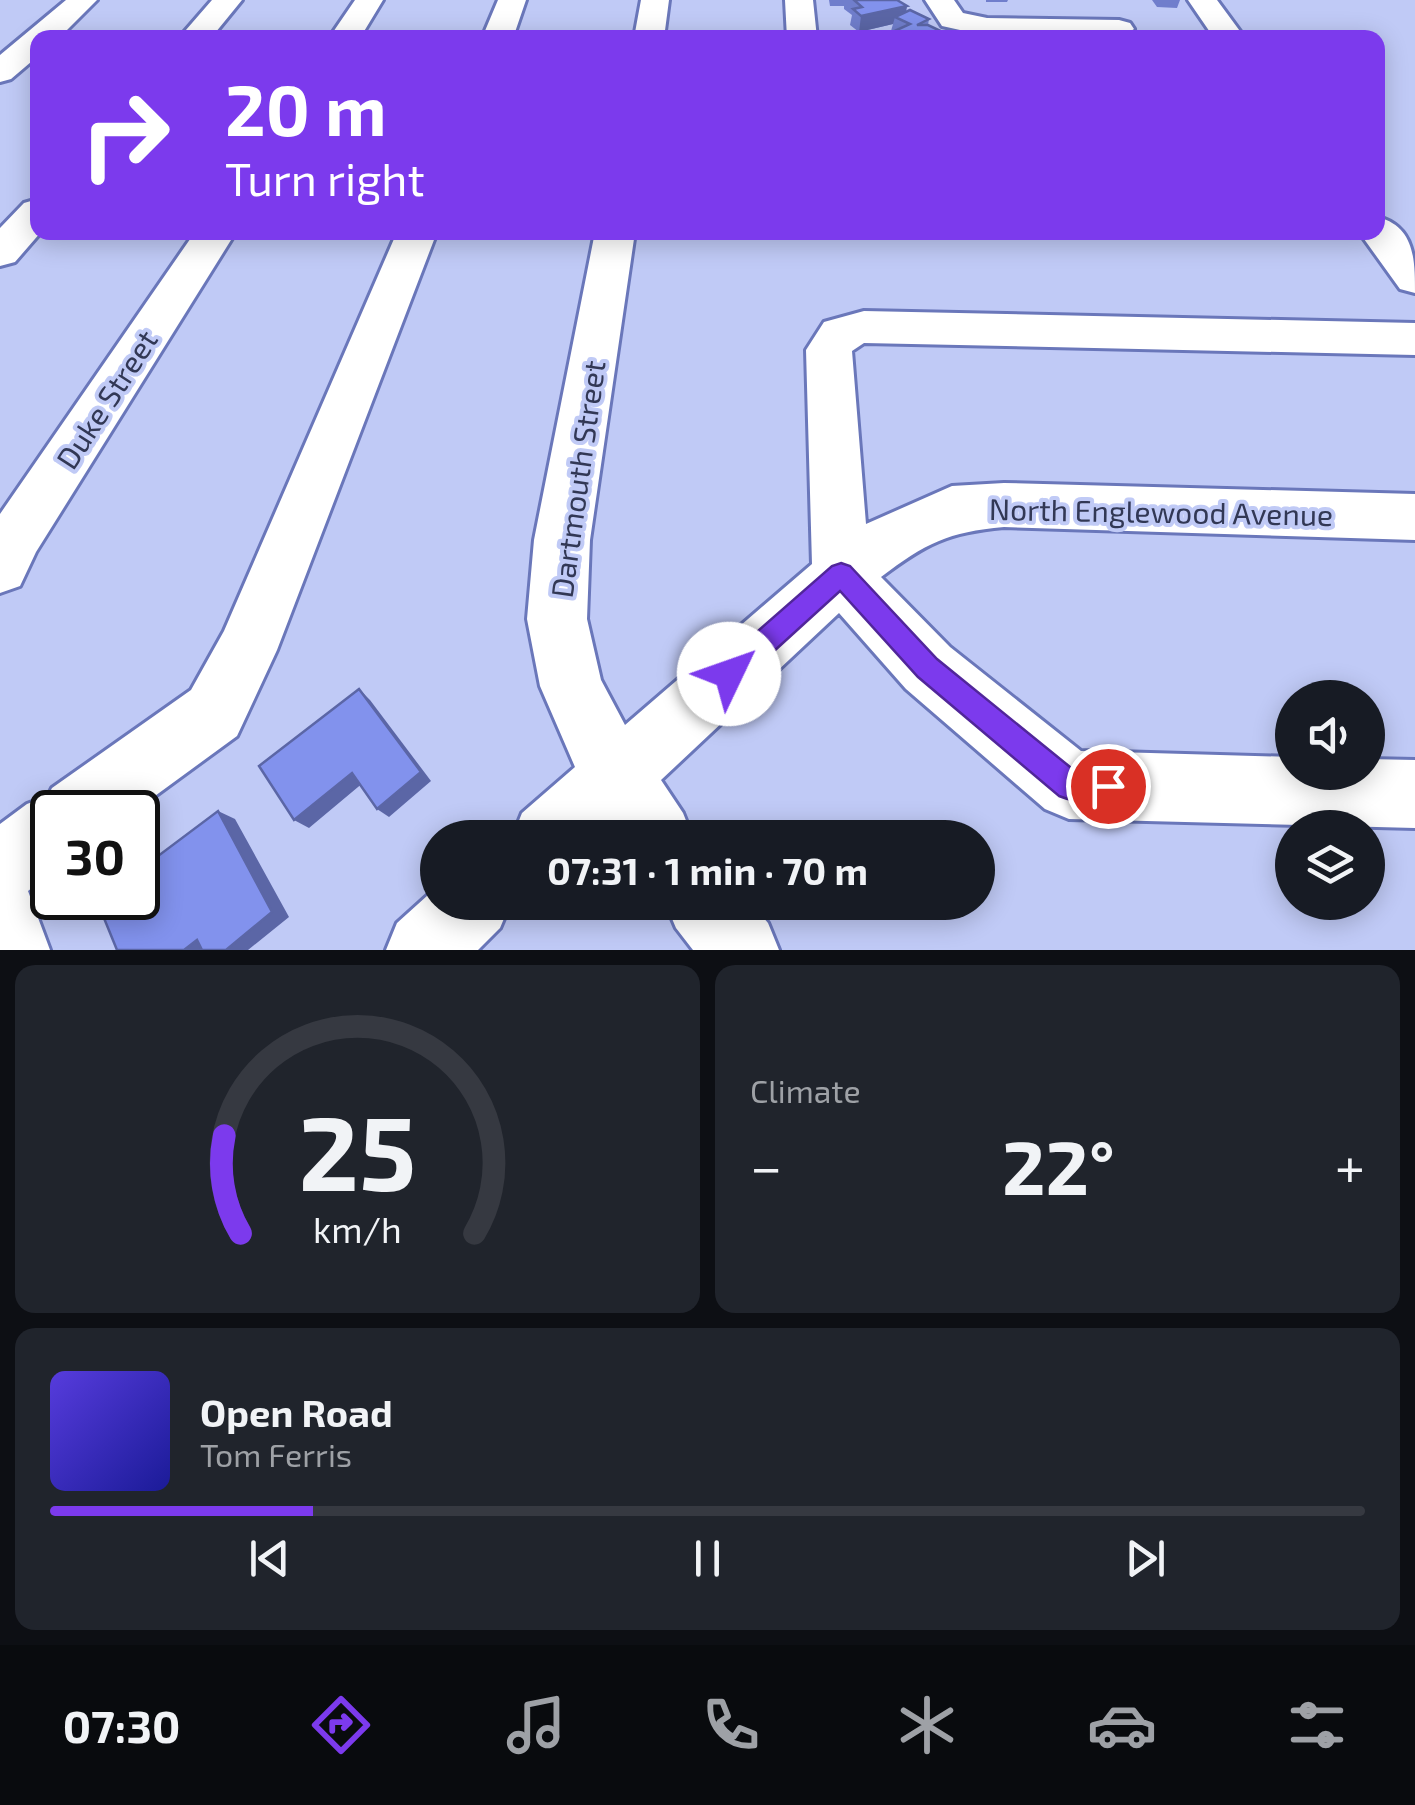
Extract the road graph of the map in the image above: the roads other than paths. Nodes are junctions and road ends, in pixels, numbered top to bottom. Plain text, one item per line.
1 (82, 0) edge
2 (228, 0) edge
3 (369, 0) edge
4 (512, 0) edge
5 (655, 0) edge
6 (799, 0) edge
7 (939, 0) edge
8 (1202, 0) edge
9 (1118, 29) dead end
10 (39, 30) edge
11 (201, 30) edge
12 (349, 30) edge
13 (500, 30) edge
14 (650, 30) edge
15 (801, 30) edge
16 (1224, 30) edge
17 (30, 40) edge
18 (0, 72) edge
19 (30, 220) edge
20 (1385, 239) edge
21 (211, 240) edge
22 (414, 240) edge
23 (614, 240) edge
24 (0, 253) edge
25 (1415, 279) edge
26 (1415, 339) edge
27 (1415, 517) edge
28 (0, 568) edge
29 (841, 574) junction
30 (617, 774) junction
31 (107, 790) edge
32 (1415, 794) edge
33 (566, 820) edge
34 (646, 820) edge
35 (30, 846) edge
36 (0, 867) edge
37 (0, 912) edge
38 (455, 920) edge
39 (717, 920) edge
40 (12, 950) edge
41 (424, 950) edge
42 (741, 950) edge

1 - 10 street
2 - 11 street
3 - 12 street
4 - 13 street
5 - 14 street
6 - 15 street
7 - 9 street
8 - 16 street
17 - 18 street
19 - 24 street
20 - 25 street
21 - 28 street, Duke Street
22 - 31 street
23 - 30 street, Dartmouth Street
26 - 29 street
27 - 29 street, North Englewood Avenue
29 - 30 street, North Englewood Avenue
29 - 32 street
30 - 33 street, North Englewood Avenue
30 - 34 street, Dartmouth Street
35 - 36 street
37 - 40 street
38 - 41 street
39 - 42 street

